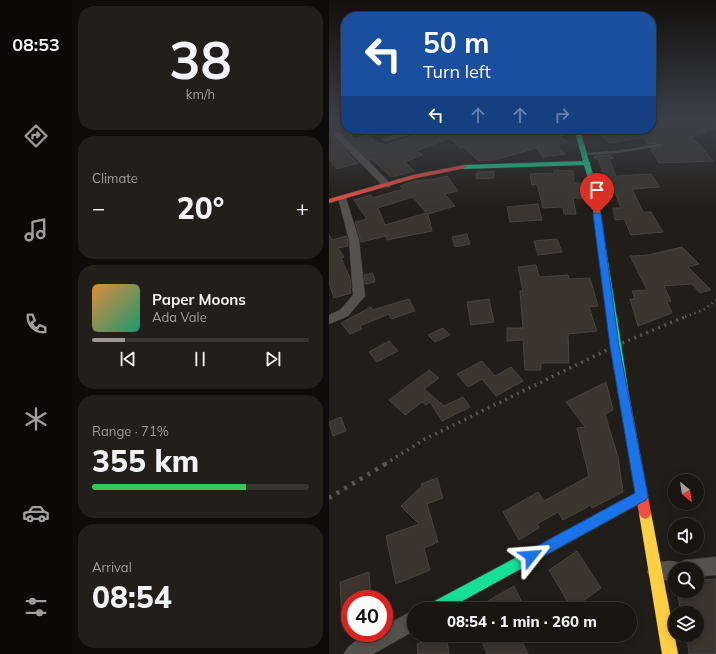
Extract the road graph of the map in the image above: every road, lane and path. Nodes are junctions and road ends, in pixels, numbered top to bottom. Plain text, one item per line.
1 (352, 150) edge
2 (584, 150) edge
3 (632, 150) edge
4 (586, 154) junction
5 (589, 163) junction
6 (387, 185) junction
7 (342, 198) junction
8 (329, 201) edge
9 (329, 320) edge
10 (642, 496) junction
11 (716, 566) edge
12 (704, 567) edge
13 (668, 571) edge
14 (656, 572) junction
15 (446, 602) edge
16 (407, 624) edge
17 (354, 654) edge
18 (669, 654) edge

1 - 6 street
2 - 4 main road
3 - 4 lane
4 - 5 main road
5 - 6 main road
5 - 10 main road
6 - 7 main road
7 - 8 main road
7 - 9 street
10 - 14 main road
10 - 15 main road
11 - 12 street
13 - 14 street
14 - 18 main road
16 - 17 street

